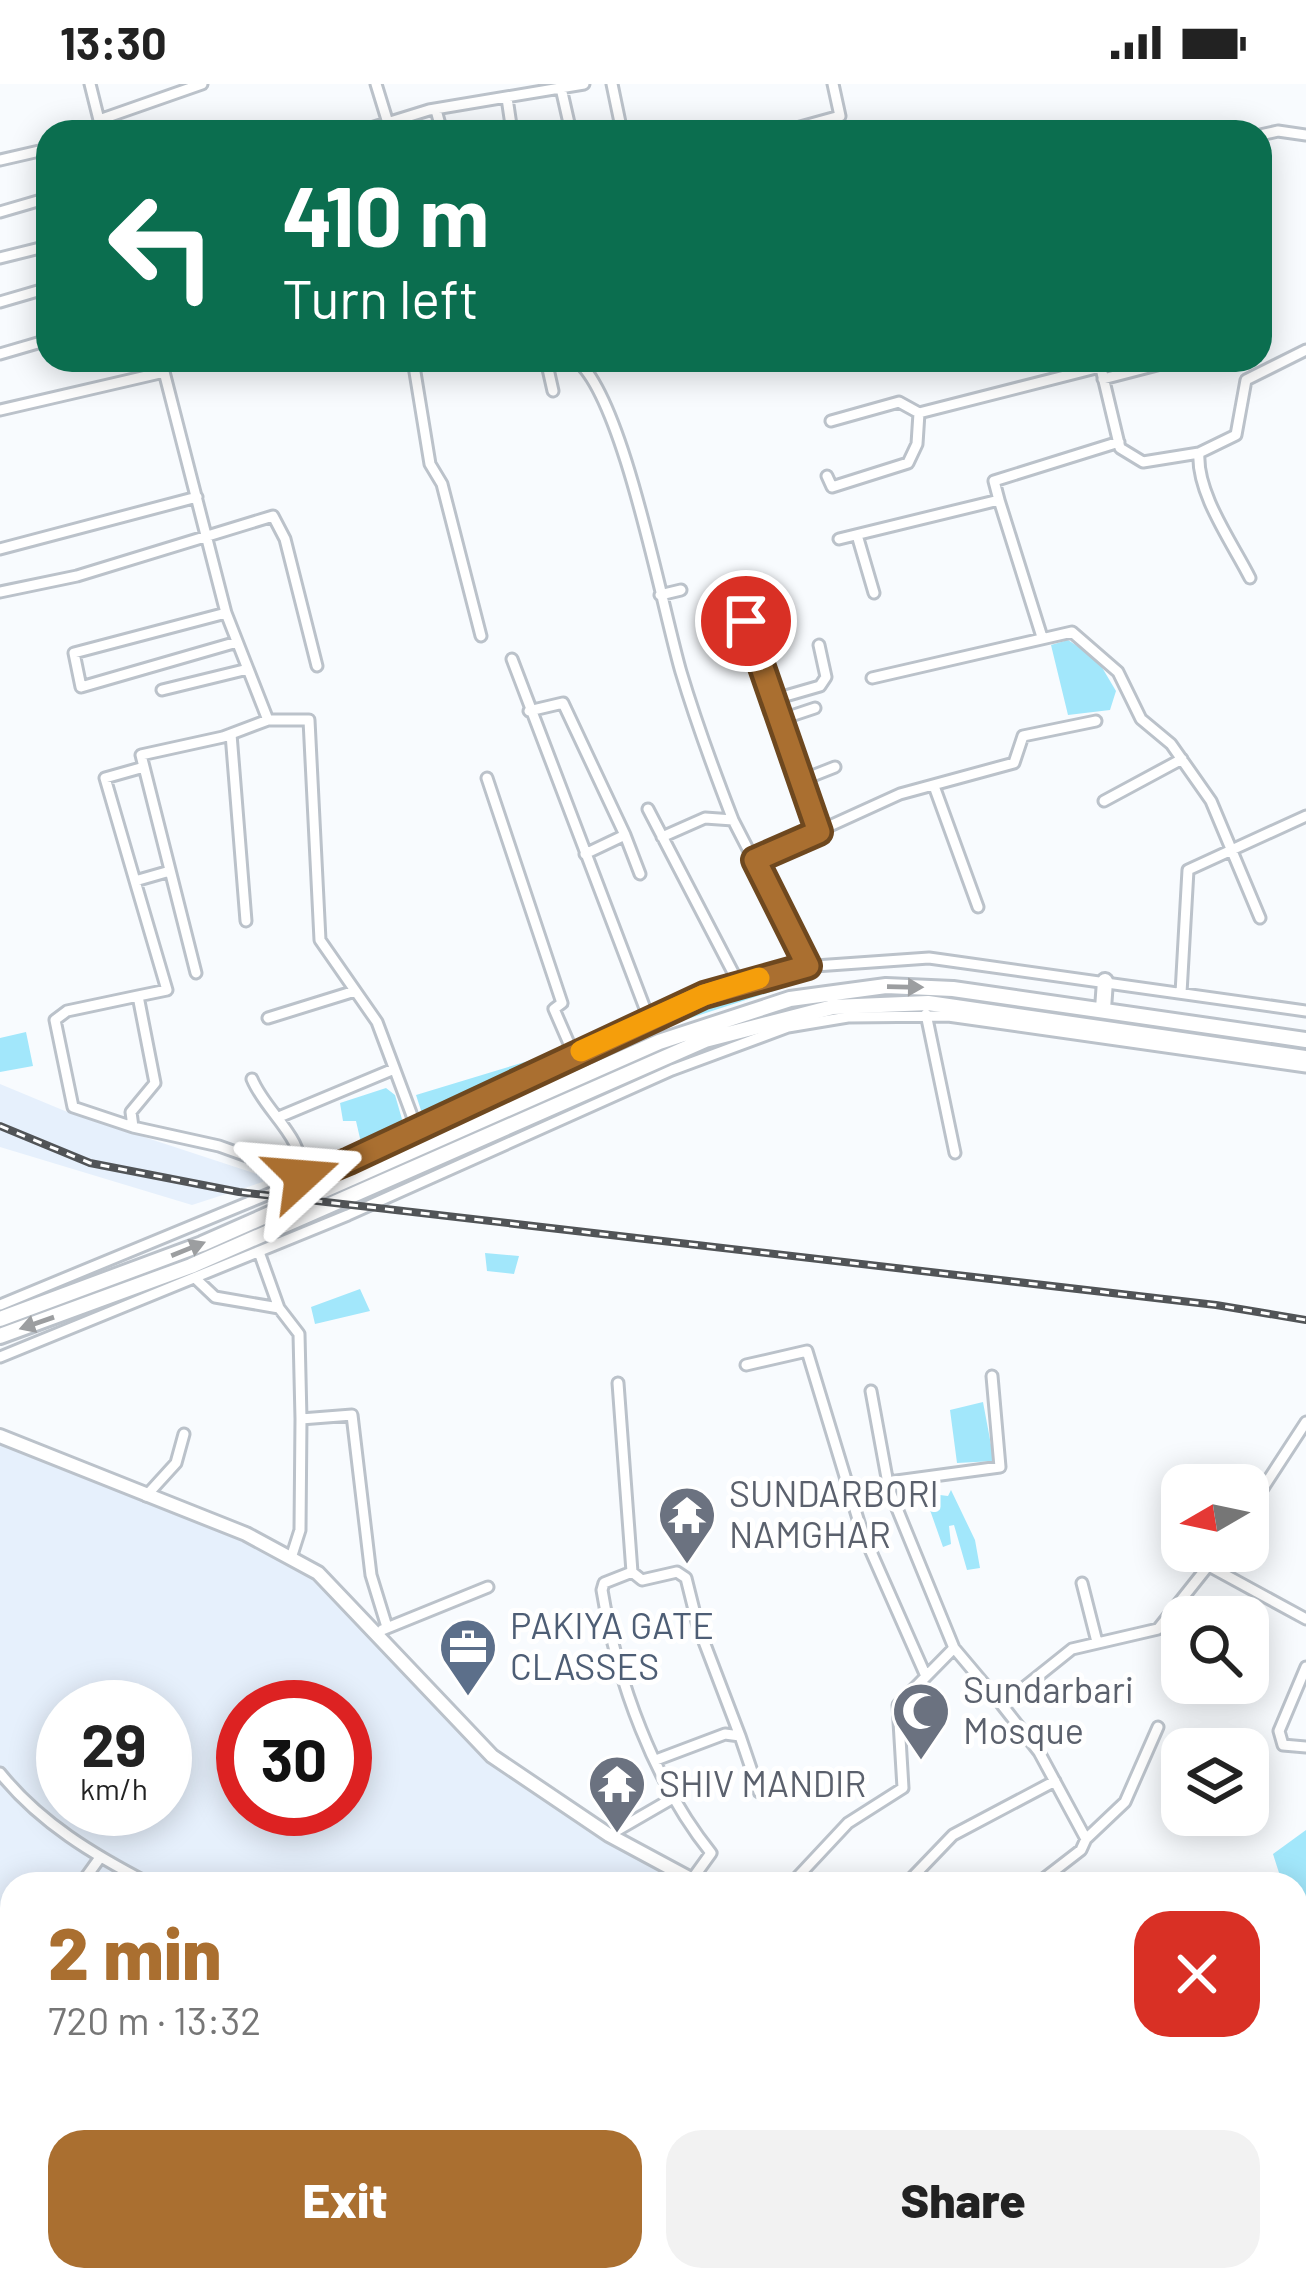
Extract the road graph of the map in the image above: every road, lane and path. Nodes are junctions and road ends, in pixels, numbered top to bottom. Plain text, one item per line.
1 (90, 84) edge
2 (202, 84) edge
3 (376, 84) edge
4 (584, 84) edge
5 (612, 84) edge
6 (833, 84) edge
7 (562, 88) junction
8 (506, 98) junction
9 (436, 110) junction
10 (401, 119) joint
11 (99, 120) edge
12 (115, 120) edge
13 (387, 120) edge
14 (398, 120) edge
15 (439, 120) edge
16 (510, 120) edge
17 (569, 120) edge
18 (620, 120) edge
19 (826, 120) edge
20 (1272, 132) edge
21 (1306, 135) edge
22 (36, 152) edge
23 (0, 160) edge
24 (36, 202) edge
25 (0, 212) edge
26 (36, 249) edge
27 (0, 258) edge
28 (36, 292) edge
29 (0, 302) edge
30 (36, 344) edge
31 (1306, 350) edge
32 (0, 354) edge
33 (1272, 367) edge
34 (140, 372) edge
35 (164, 372) edge
36 (415, 372) edge
37 (549, 372) edge
38 (586, 372) edge
39 (1085, 372) edge
40 (1102, 372) edge
41 (1262, 372) edge
42 (553, 391) dead end
43 (0, 410) edge
44 (919, 413) junction
45 (831, 421) dead end
46 (1119, 442) junction
47 (1199, 453) junction
48 (827, 476) dead end
49 (197, 496) junction
50 (999, 500) junction
51 (207, 535) junction
52 (857, 535) junction
53 (839, 539) dead end
54 (0, 550) edge
55 (1250, 578) dead end
56 (681, 590) dead end
57 (0, 592) edge
58 (874, 593) dead end
59 (660, 595) junction
60 (221, 615) junction
61 (746, 621) dead end
62 (481, 636) dead end
63 (1042, 637) junction
64 (233, 643) junction
65 (818, 645) dead end
66 (512, 659) dead end
67 (317, 667) dead end
68 (248, 669) junction
69 (872, 678) dead end
70 (162, 690) dead end
71 (776, 699) junction
72 (815, 708) dead end
73 (529, 711) junction
74 (782, 719) junction
75 (268, 720) junction
76 (1096, 721) dead end
77 (231, 734) junction
78 (1182, 759) junction
79 (144, 767) junction
80 (835, 767) dead end
81 (487, 778) dead end
82 (802, 780) junction
83 (934, 786) junction
84 (1104, 801) dead end
85 (648, 809) dead end
86 (1306, 817) edge
87 (733, 820) junction
88 (819, 832) junction
89 (625, 835) junction
90 (662, 837) junction
91 (1233, 848) junction
92 (586, 854) junction
93 (755, 860) junction
94 (170, 872) junction
95 (640, 874) dead end
96 (135, 881) junction
97 (978, 908) dead end
98 (1260, 918) dead end
99 (246, 921) dead end
100 (808, 966) junction
101 (196, 973) dead end
102 (1105, 982) junction
103 (739, 984) junction
104 (355, 991) junction
105 (1181, 993) junction
106 (137, 996) junction
107 (1102, 1010) junction
108 (1306, 1011) edge
109 (926, 1014) junction
110 (268, 1018) dead end
111 (649, 1018) junction
112 (1306, 1040) edge
113 (574, 1055) junction
114 (1306, 1058) edge
115 (1306, 1067) edge
116 (394, 1070) junction
117 (251, 1079) dead end
118 (279, 1117) junction
119 (133, 1127) junction
120 (417, 1129) junction
121 (956, 1153) dead end
122 (305, 1177) junction
123 (259, 1252) junction
124 (195, 1278) junction
125 (0, 1305) edge
126 (279, 1308) junction
127 (0, 1319) edge
128 (0, 1336) edge
129 (0, 1357) edge
130 (746, 1365) dead end
131 (992, 1376) dead end
132 (619, 1383) dead end
133 (872, 1391) dead end
134 (301, 1419) junction
135 (1306, 1422) edge
136 (184, 1434) dead end
137 (0, 1436) edge
138 (1269, 1479) edge
139 (889, 1482) junction
140 (146, 1496) junction
141 (291, 1558) junction
142 (632, 1572) junction
143 (1205, 1572) edge
144 (1221, 1572) edge
145 (1082, 1583) dead end
146 (488, 1587) dead end
147 (1306, 1619) edge
148 (382, 1630) junction
149 (1096, 1642) junction
150 (954, 1648) junction
151 (1306, 1667) edge
152 (925, 1674) junction
153 (1001, 1705) junction
154 (1158, 1727) dead end
155 (740, 1736) junction
156 (1306, 1747) edge
157 (656, 1760) junction
158 (0, 1773) edge
159 (1055, 1781) junction
160 (760, 1792) dead end
161 (673, 1798) junction
162 (609, 1835) junction
163 (1086, 1840) junction
164 (99, 1859) junction
165 (90, 1872) edge
166 (126, 1872) edge
167 (679, 1872) edge
168 (701, 1872) edge
169 (802, 1872) edge
170 (918, 1872) edge
171 (1050, 1872) edge

1 - 11 street
2 - 12 street
3 - 13 street
4 - 7 street
5 - 18 street
6 - 19 street
7 - 8 street
7 - 17 street
8 - 9 street
8 - 16 street
9 - 10 street
9 - 15 street
10 - 14 street
20 - 21 street
22 - 23 street
24 - 25 street
26 - 27 street
28 - 29 street
30 - 32 street
31 - 33 street
34 - 43 street
35 - 49 street
36 - 62 street
37 - 42 street
38 - 59 street
39 - 44 street
40 - 46 street
41 - 47 street
44 - 45 street
44 - 48 street
46 - 47 street
46 - 50 street
47 - 55 street
49 - 51 street
49 - 54 street
50 - 52 street
50 - 63 street
51 - 57 street
51 - 60 street
51 - 67 street
52 - 53 street
52 - 58 street
56 - 59 street
59 - 87 street
60 - 64 street
60 - 64 street
61 - 71 street
63 - 69 street
63 - 78 street
64 - 68 street
65 - 71 street
66 - 73 street
68 - 70 street
68 - 75 street
71 - 74 street
72 - 74 street
73 - 89 street
73 - 92 street
74 - 82 street
75 - 77 street
75 - 104 street
76 - 83 street
77 - 79 street
77 - 99 street
78 - 84 street
78 - 91 street
79 - 94 street
79 - 96 street
80 - 82 street
81 - 113 street
82 - 88 street
83 - 88 street
83 - 97 street
85 - 90 street
86 - 91 street
87 - 90 street
87 - 93 street
88 - 93 street
89 - 92 street
89 - 95 street
90 - 103 street
91 - 98 street
91 - 105 street
92 - 111 street
93 - 100 street
94 - 96 street
94 - 101 street
96 - 106 street
100 - 102 street
100 - 103 street
102 - 105 street
102 - 107 highway
103 - 111 street
104 - 110 street
104 - 116 street
105 - 108 street
106 - 119 street
106 - 119 street
107 - 112 highway
127 -> 107 highway
109 - 115 street
109 - 121 street
109 - 123 street
111 - 113 street
113 - 120 street
114 -> 128 highway
116 - 118 street
116 - 120 street
117 - 118 street
118 - 122 street
119 - 122 street
120 - 122 street
122 - 125 street
123 - 124 street
123 - 126 street
124 - 126 street
124 - 129 street
126 - 134 street
130 - 152 street
131 - 139 street
132 - 142 street
133 - 139 street
134 - 141 street
134 - 148 street
135 - 138 street
136 - 140 street
137 - 140 main road
139 - 150 street
140 - 141 main road
141 - 148 main road
142 - 155 street
142 - 157 street
143 - 149 street
144 - 147 street
145 - 149 street
146 - 148 street
148 - 162 main road
149 - 153 street
150 - 152 street
150 - 153 street
151 - 156 street
152 - 169 street
153 - 159 street
154 - 163 street
155 - 157 street
155 - 160 street
157 - 161 street
158 - 164 street
159 - 163 street
159 - 170 street
161 - 162 street
161 - 168 street
162 - 167 main road
163 - 171 street
164 - 165 street
164 - 166 street

